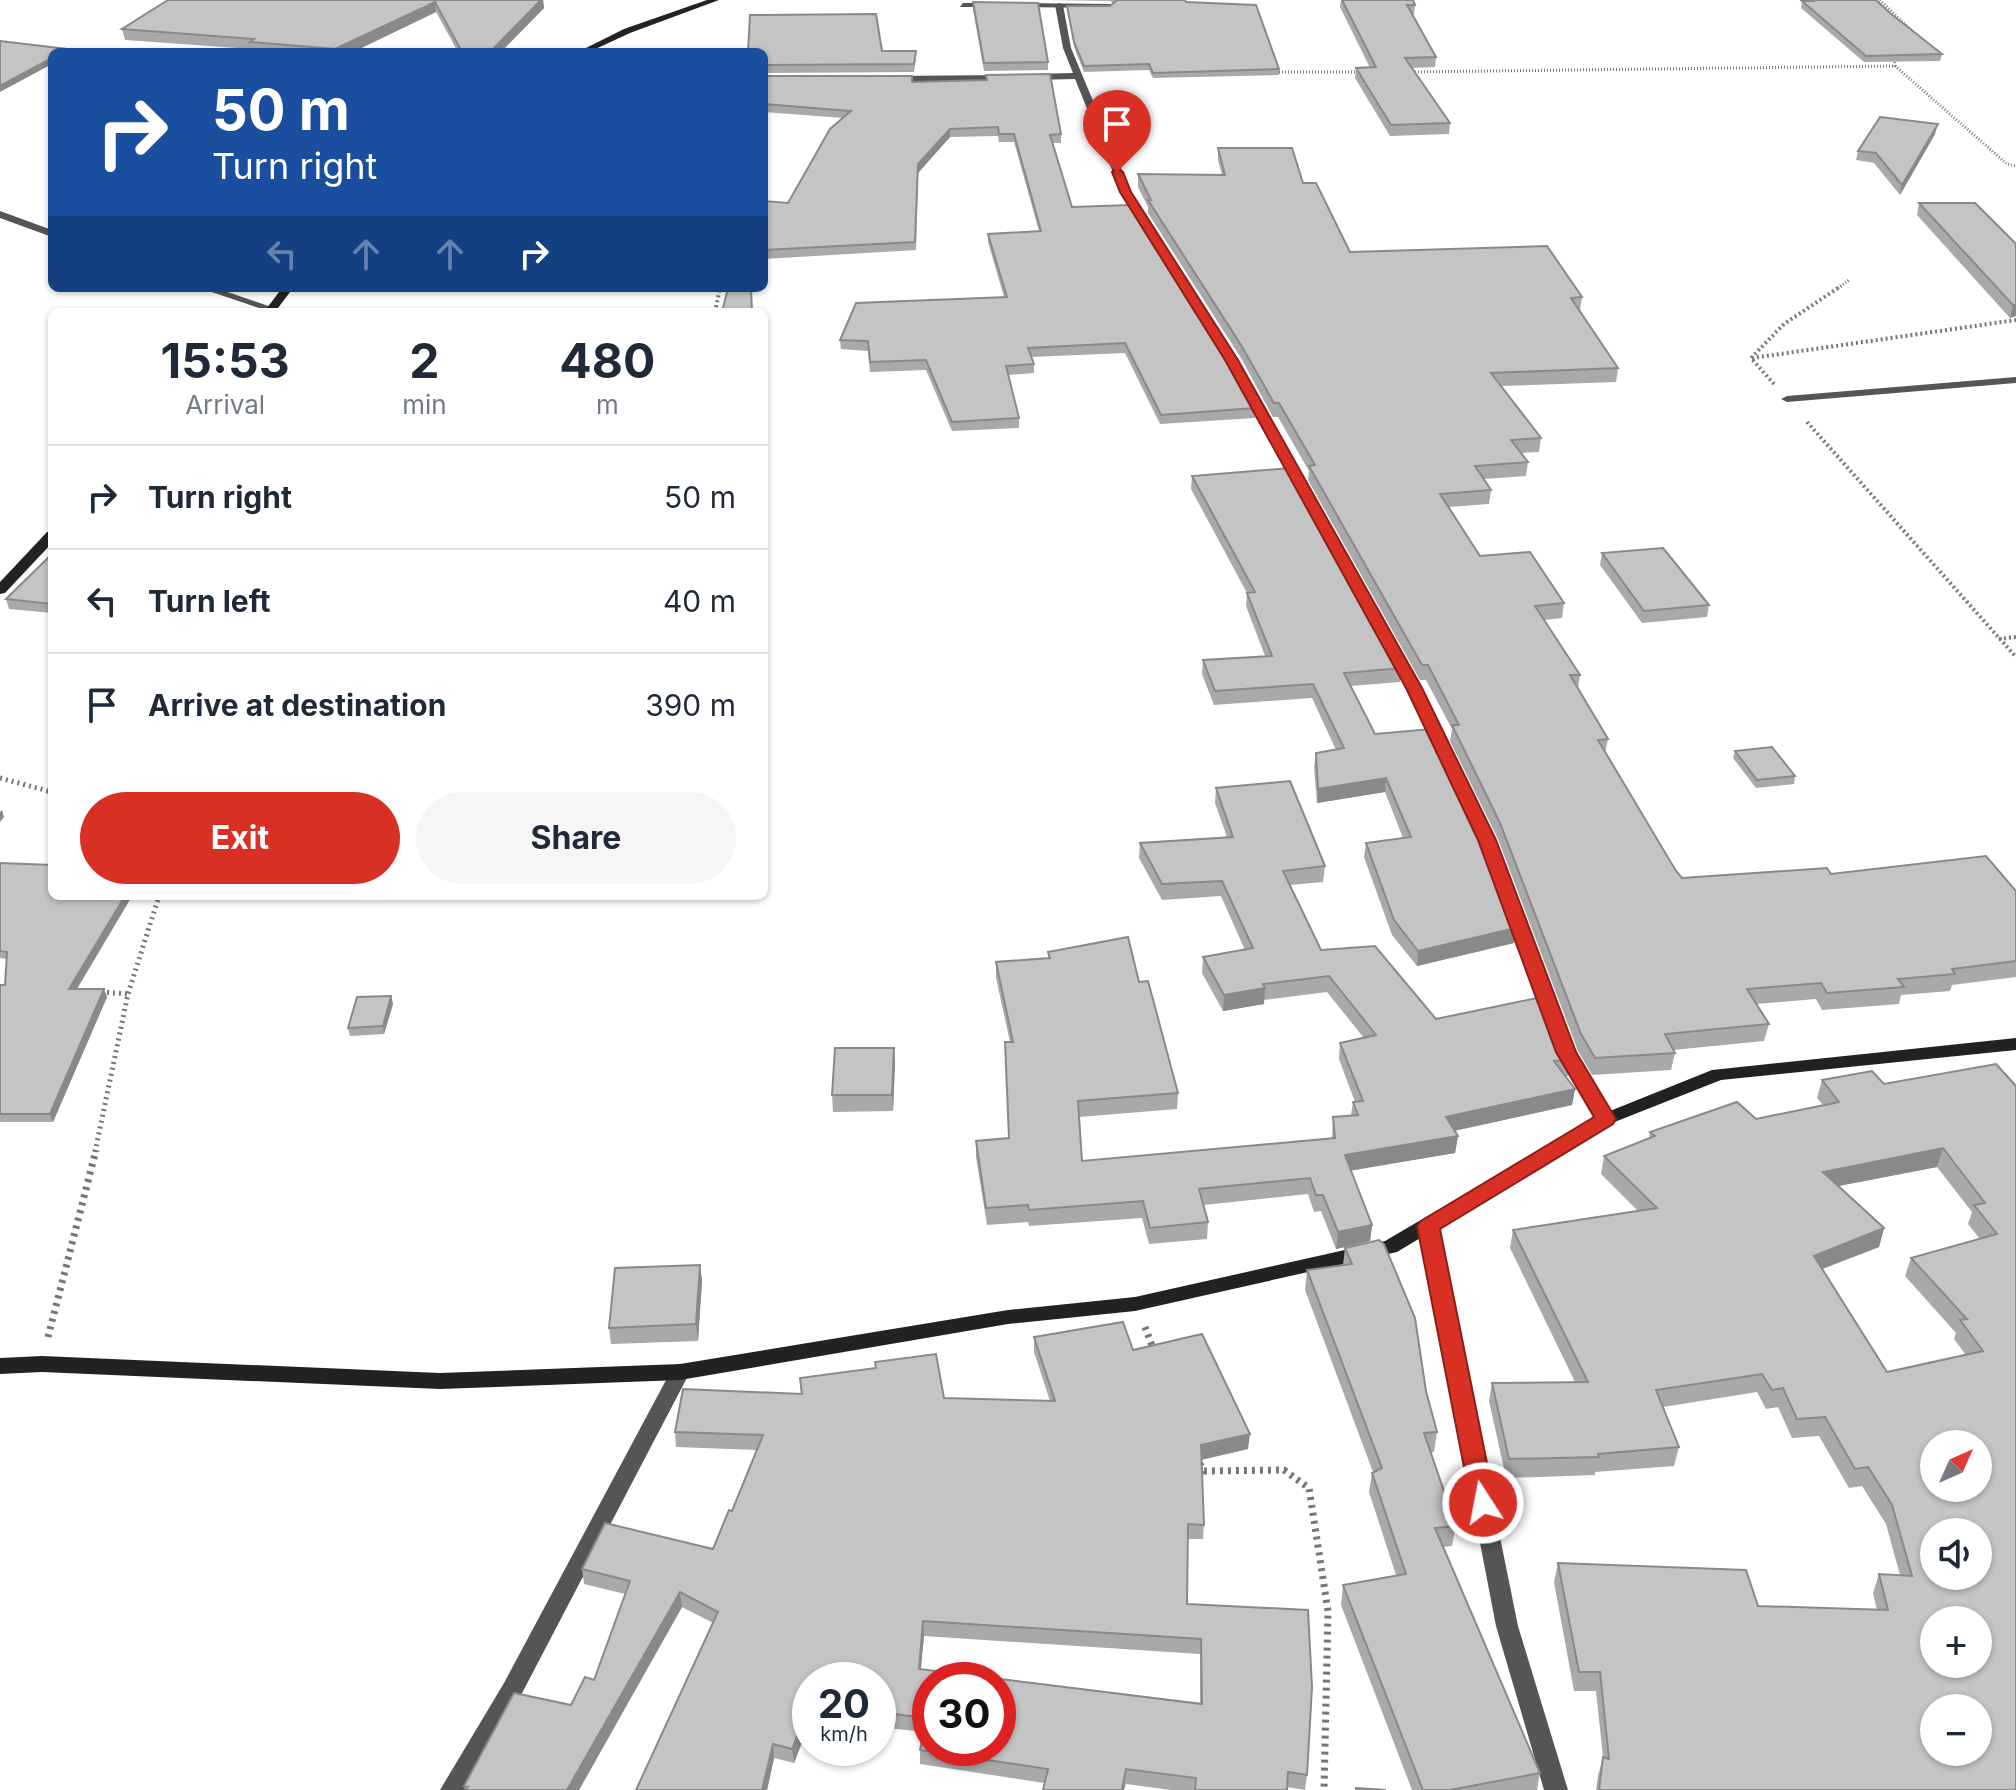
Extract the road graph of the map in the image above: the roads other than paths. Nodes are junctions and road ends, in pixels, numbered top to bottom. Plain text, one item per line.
1 (715, 0) edge
2 (963, 5) dead end
3 (995, 5) edge
4 (1011, 5) edge
5 (1059, 5) junction
6 (1110, 6) edge
7 (591, 48) edge
8 (1078, 76) junction
9 (887, 79) edge
10 (0, 214) edge
11 (48, 232) edge
12 (217, 292) edge
13 (285, 292) edge
14 (265, 308) edge
15 (273, 308) edge
16 (2016, 380) edge
17 (1787, 399) road end
18 (48, 539) edge
19 (0, 590) edge
20 (2016, 1044) edge
21 (1606, 1119) junction
22 (1428, 1226) junction
23 (0, 1366) edge
24 (680, 1372) junction
25 (452, 1790) edge
26 (1556, 1790) edge

1 - 7 street
2 - 3 street
4 - 5 street
5 - 6 street
5 - 8 street
8 - 9 street
8 - 21 street
10 - 11 street
12 - 14 street
13 - 15 street
16 - 17 street
18 - 19 street
20 - 21 street
21 - 22 street
22 - 24 street
22 - 26 street
23 - 24 street
24 - 25 street

